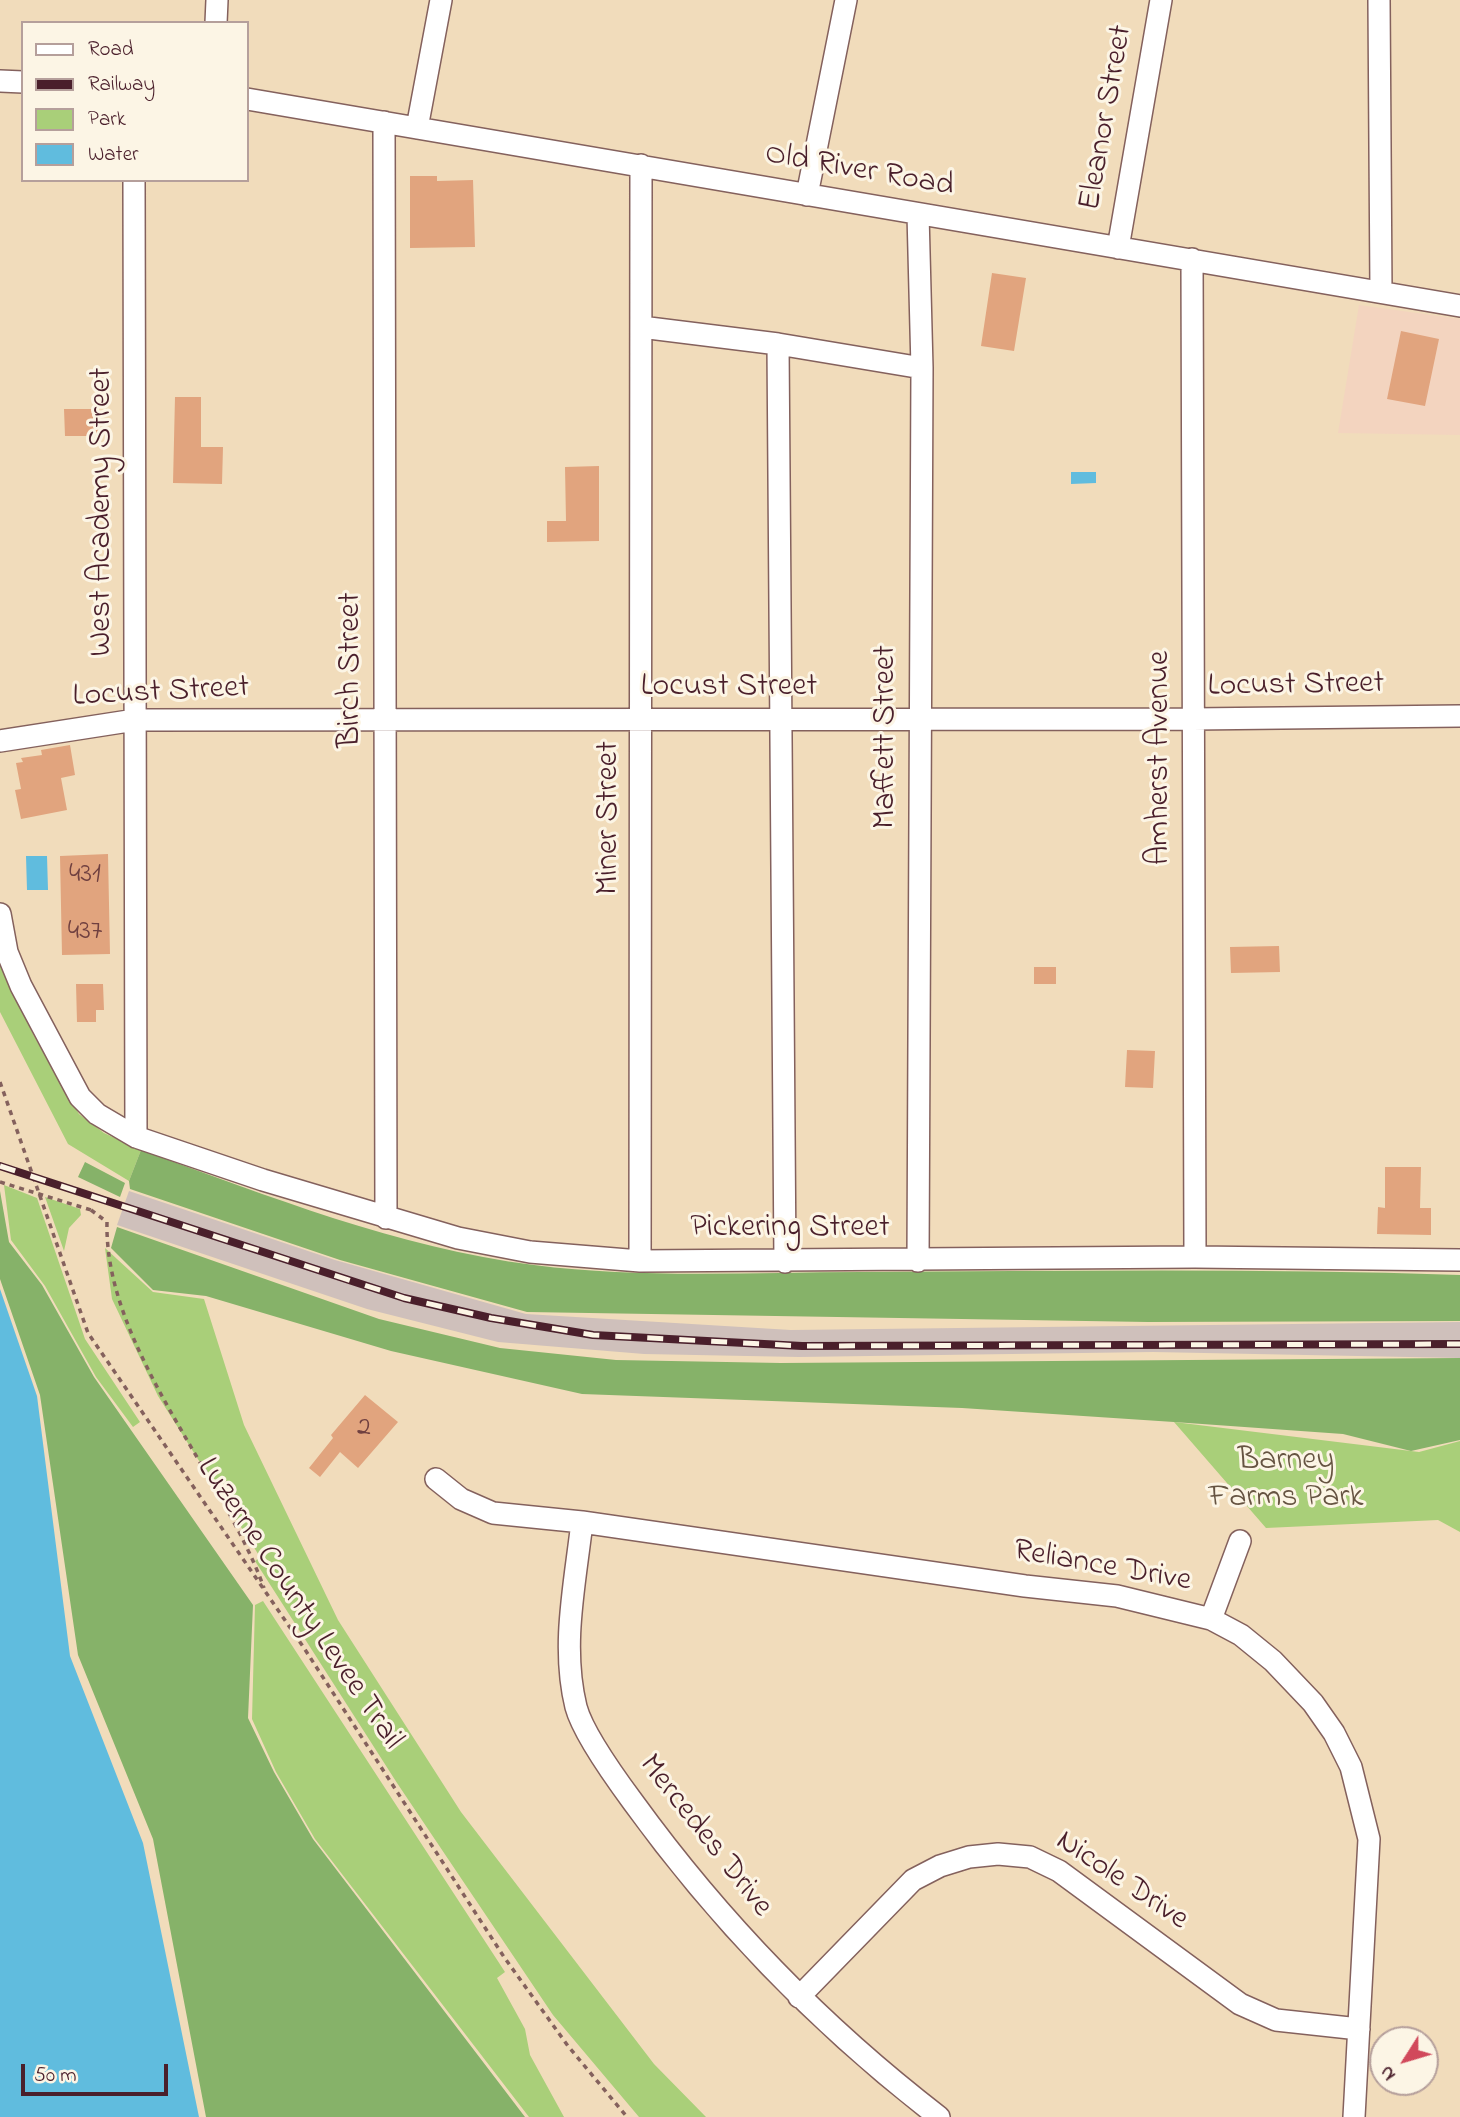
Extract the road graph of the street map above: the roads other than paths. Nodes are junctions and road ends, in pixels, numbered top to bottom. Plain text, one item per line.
1 (217, 0) edge
2 (441, 0) edge
3 (846, 0) edge
4 (1161, 0) edge
5 (1379, 0) edge
6 (216, 21) edge
7 (0, 81) edge
8 (21, 82) edge
9 (248, 99) edge
10 (384, 122) junction
11 (417, 128) junction
12 (640, 165) junction
13 (134, 182) edge
14 (807, 195) junction
15 (918, 214) junction
16 (1118, 248) junction
17 (1192, 259) junction
18 (1381, 292) junction
19 (1460, 306) edge
20 (641, 327) junction
21 (778, 344) junction
22 (922, 368) junction
23 (1460, 716) edge
24 (919, 719) junction
25 (1193, 719) junction
26 (135, 720) junction
27 (385, 720) junction
28 (780, 720) junction
29 (643, 721) junction
30 (0, 741) edge
31 (0, 914) edge
32 (136, 1138) junction
33 (386, 1218) junction
34 (1195, 1257) junction
35 (1460, 1260) edge
36 (640, 1261) junction
37 (919, 1261) junction
38 (785, 1262) junction
39 (436, 1479) dead end
40 (582, 1522) junction
41 (1240, 1541) dead end
42 (1211, 1619) junction
43 (799, 1997) junction
44 (1359, 2029) junction
45 (939, 2117) edge
46 (1354, 2117) edge

1 - 6 street
2 - 11 street
3 - 14 street
4 - 16 street, Eleanor Street
5 - 18 street
7 - 8 street
9 - 10 street, Old River Road
10 - 11 street, Old River Road
10 - 27 street, Birch Street
11 - 12 street, Old River Road
12 - 14 street, Old River Road
12 - 20 street, Miner Street
13 - 26 street, West Academy Street
14 - 15 street, Old River Road
15 - 16 street, Old River Road
15 - 22 street, Maffett Street
16 - 17 street, Old River Road
17 - 18 street, Old River Road
17 - 25 street, Amherst Avenue
18 - 19 street, Old River Road
20 - 21 street
20 - 29 street, Miner Street
21 - 22 street
21 - 28 street
22 - 24 street, Maffett Street
23 - 25 street, Locust Street
24 - 25 street, Locust Street
24 - 28 street, Locust Street
24 - 37 street, Maffett Street
25 - 34 street, Amherst Avenue
26 - 27 street, Locust Street
26 - 30 street, Locust Street
26 - 32 street, West Academy Street
27 - 29 street, Locust Street
27 - 33 street, Birch Street
28 - 29 street, Locust Street
28 - 38 street
29 - 36 street, Miner Street
31 - 32 street, Pickering Street
32 - 33 street, Pickering Street
33 - 36 street, Pickering Street
34 - 35 street, Pickering Street
34 - 37 street, Pickering Street
36 - 38 street, Pickering Street
37 - 38 street, Pickering Street
39 - 40 street, Reliance Drive
40 - 42 street, Reliance Drive
40 - 43 street, Mercedes Drive
41 - 42 street
42 - 44 street, Reliance Drive
43 - 44 street, Nicole Drive
43 - 45 street, Mercedes Drive
44 - 46 street, Reliance Drive

